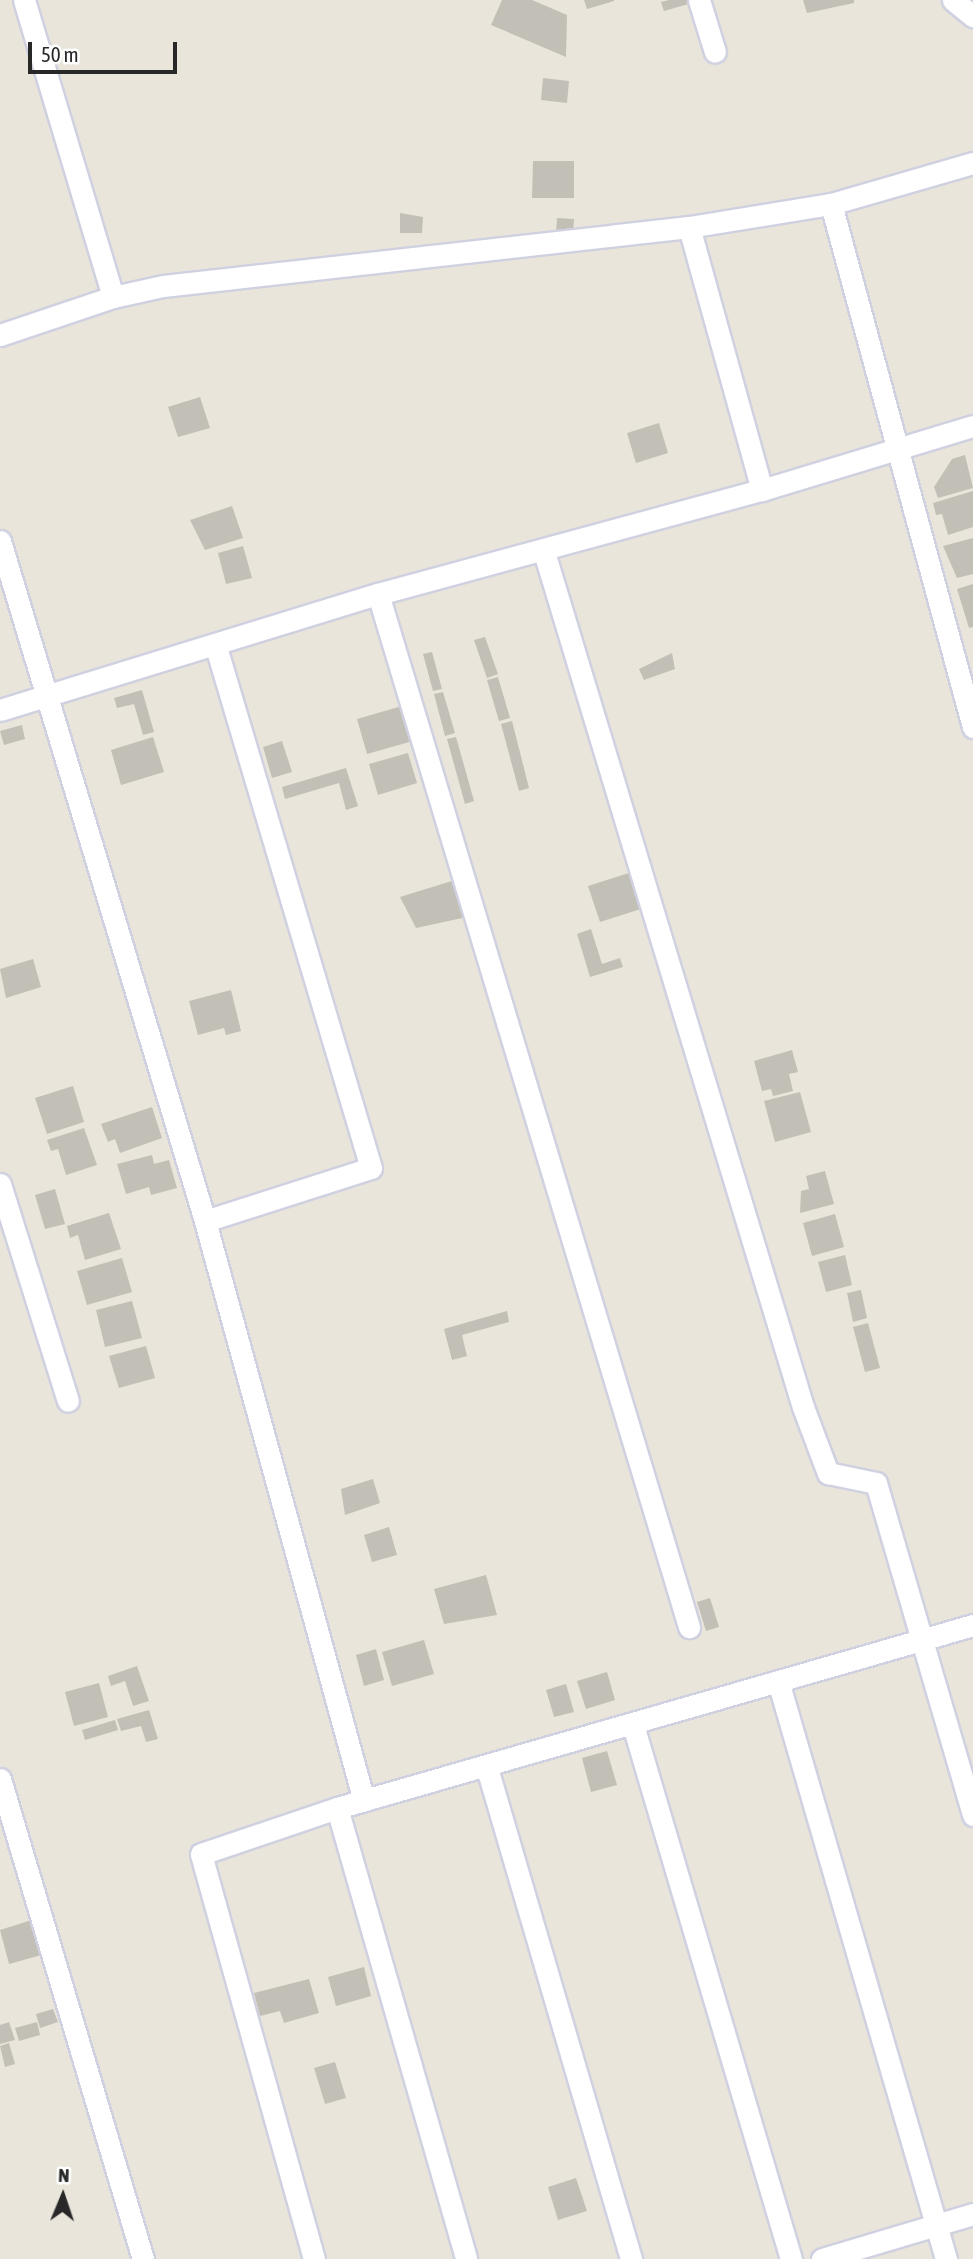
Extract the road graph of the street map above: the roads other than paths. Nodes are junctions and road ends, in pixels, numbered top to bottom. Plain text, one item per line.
1 (24, 0) edge
2 (699, 0) edge
3 (953, 0) edge
4 (973, 16) edge
5 (715, 52) dead end
6 (973, 163) edge
7 (831, 204) junction
8 (689, 227) junction
9 (113, 297) junction
10 (0, 335) edge
11 (973, 426) edge
12 (896, 451) junction
13 (762, 490) junction
14 (0, 541) edge
15 (544, 552) junction
16 (378, 594) junction
17 (216, 646) junction
18 (47, 695) junction
19 (0, 710) edge
20 (973, 727) edge
21 (0, 1184) edge
22 (205, 1221) junction
23 (68, 1401) dead end
24 (973, 1625) edge
25 (689, 1627) dead end
26 (924, 1641) junction
27 (778, 1681) junction
28 (634, 1725) junction
29 (487, 1768) junction
30 (0, 1779) edge
31 (364, 1801) junction
32 (337, 1808) junction
33 (973, 1815) edge
34 (973, 2214) edge
35 (936, 2224) junction
36 (144, 2259) edge
37 (314, 2259) edge
38 (466, 2259) edge
39 (631, 2259) edge
40 (791, 2259) edge
41 (822, 2259) edge
42 (946, 2259) edge

1 - 9 street
2 - 5 street
3 - 4 street
6 - 7 street
7 - 8 street
7 - 12 street
8 - 9 street
8 - 13 street
9 - 10 street
11 - 12 street
12 - 13 street
12 - 20 street
13 - 15 street
14 - 18 street
15 - 16 street
15 - 26 street
16 - 17 street
16 - 25 street
17 - 18 street
17 - 22 street
18 - 19 street
18 - 22 street
21 - 23 street
22 - 31 street
24 - 26 street
26 - 27 street
26 - 33 street
27 - 28 street
27 - 35 street
28 - 29 street
28 - 40 street
29 - 31 street
29 - 39 street
30 - 36 street
31 - 32 street
32 - 37 street
32 - 38 street
34 - 35 street
35 - 41 street
35 - 42 street

